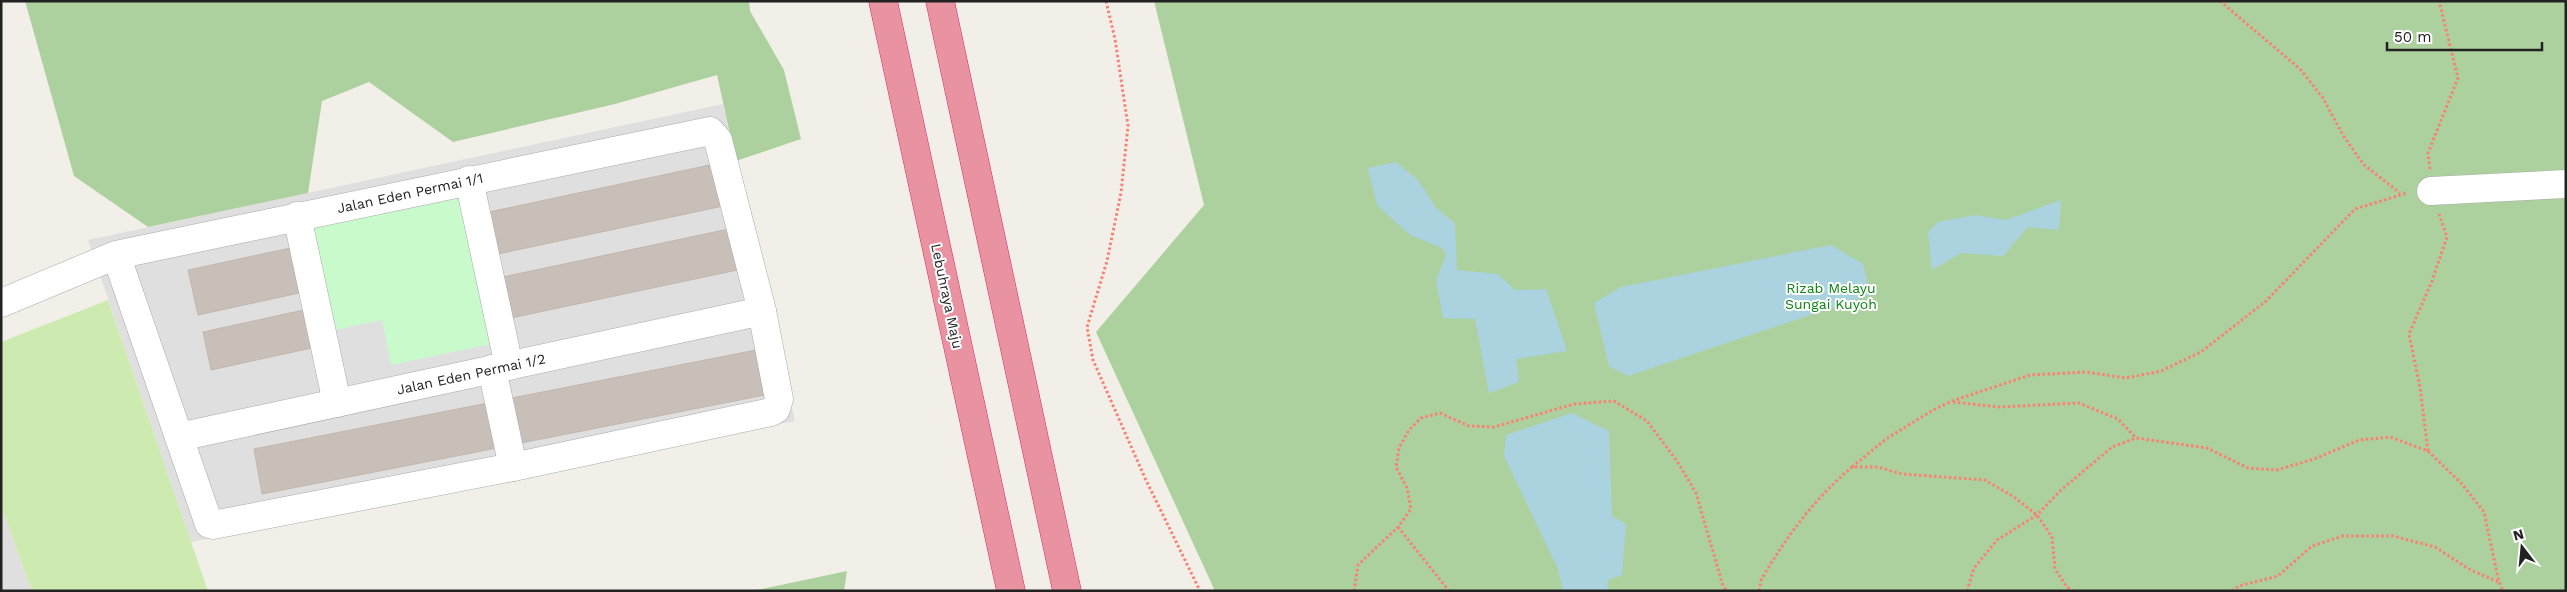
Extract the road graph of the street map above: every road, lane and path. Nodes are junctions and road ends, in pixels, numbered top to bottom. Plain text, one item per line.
1 (883, 1) edge
2 (940, 1) edge
3 (1106, 1) edge
4 (2220, 1) edge
5 (2439, 1) edge
6 (469, 180) junction
7 (2566, 184) edge
8 (2431, 191) junction
9 (2400, 193) junction
10 (297, 216) junction
11 (116, 255) junction
12 (1, 303) edge
13 (762, 311) junction
14 (500, 367) junction
15 (1952, 401) junction
16 (337, 402) junction
17 (179, 436) junction
18 (2136, 438) junction
19 (2428, 451) junction
20 (1852, 467) junction
21 (514, 468) junction
22 (2038, 515) junction
23 (1398, 527) junction
24 (2498, 582) junction
25 (1011, 591) edge
26 (1067, 591) edge
27 (1200, 591) edge
28 (1354, 591) edge
29 (1449, 591) edge
30 (1728, 591) edge
31 (1759, 591) edge
32 (1967, 591) edge
33 (2073, 591) edge
34 (2232, 591) edge
35 (2503, 591) edge

1 - 25 highway, Lebuhraya Maju
2 - 26 highway
3 - 27 path
4 - 9 path
5 - 8 path
6 - 10 street, Jalan Eden Permai 1/1
6 - 13 street, Jalan Eden Permai 1/1
6 - 14 street
7 - 8 street
8 - 9 path
8 - 19 path
9 - 15 path
10 - 11 street, Jalan Eden Permai 1/1
10 - 16 street
11 - 12 street, Jalan Eden Permai 1/1
11 - 17 street
13 - 14 street, Jalan Eden Permai 1/2
13 - 21 street
14 - 16 street, Jalan Eden Permai 1/2
14 - 21 street
15 - 18 path
15 - 20 path
16 - 17 street, Jalan Eden Permai 1/2
17 - 21 street
18 - 19 path
18 - 22 path
19 - 24 path
20 - 22 path
20 - 31 path
22 - 32 path
22 - 33 path
23 - 28 path
23 - 29 path
23 - 30 path
24 - 34 path
24 - 35 path

